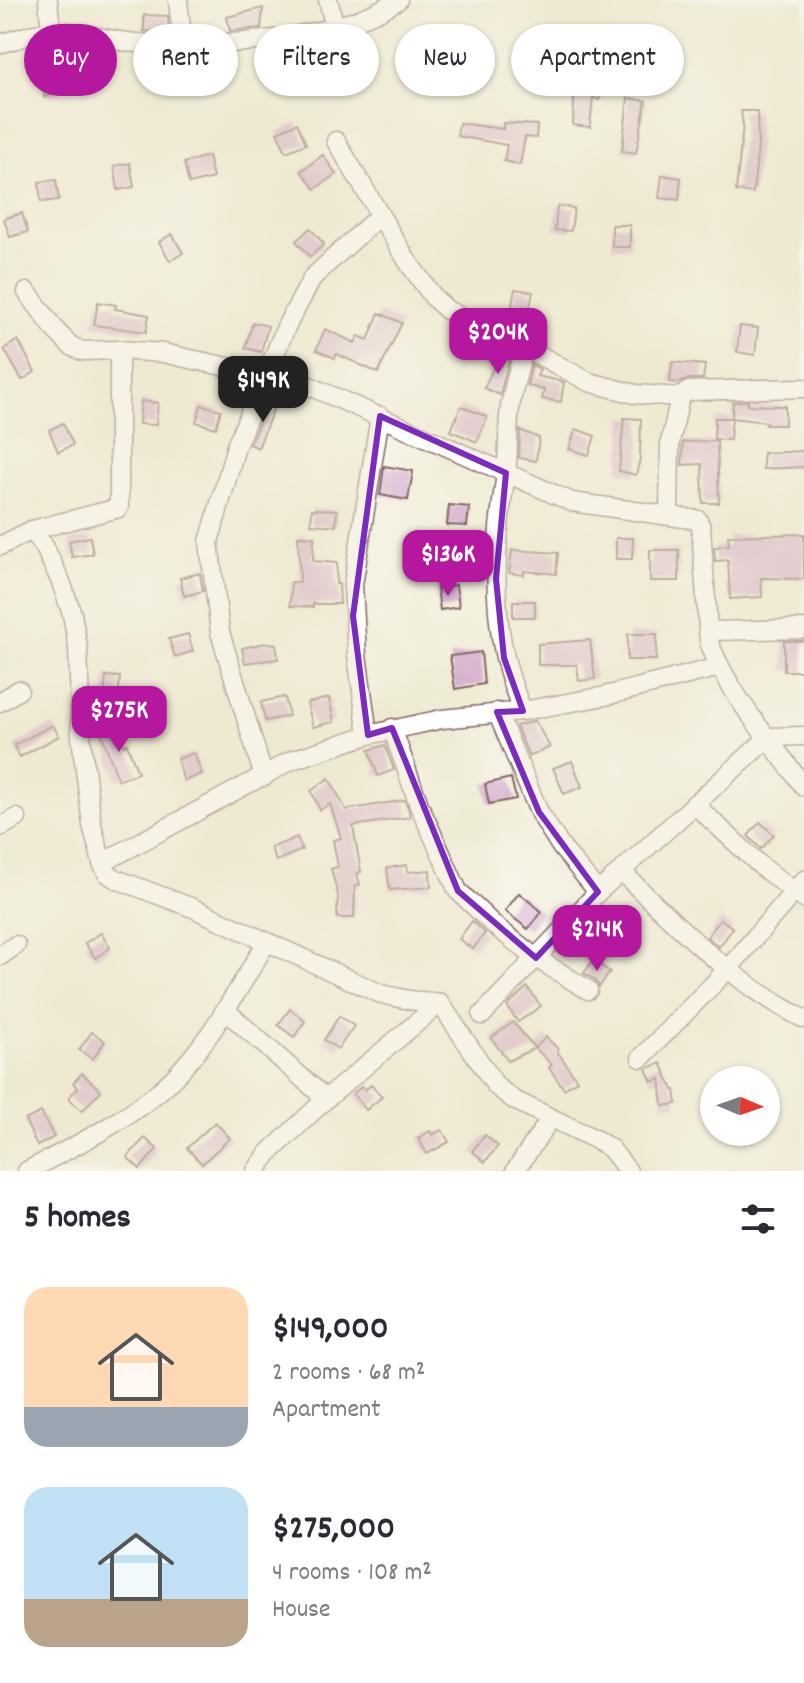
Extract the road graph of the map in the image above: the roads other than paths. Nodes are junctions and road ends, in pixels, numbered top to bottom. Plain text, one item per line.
1 (48, 0) edge
2 (178, 0) edge
3 (328, 0) edge
4 (398, 0) edge
5 (50, 24) edge
6 (181, 24) edge
7 (334, 24) edge
8 (344, 24) edge
9 (24, 38) edge
10 (0, 44) edge
11 (336, 141) dead end
12 (379, 216) junction
13 (27, 292) dead end
14 (524, 347) junction
15 (119, 350) junction
16 (265, 374) junction
17 (804, 388) edge
18 (680, 397) junction
19 (380, 416) junction
20 (506, 473) junction
21 (669, 515) junction
22 (32, 530) junction
23 (0, 546) edge
24 (804, 629) edge
25 (708, 631) junction
26 (719, 667) junction
27 (19, 690) dead end
28 (0, 702) edge
29 (523, 711) junction
30 (497, 712) junction
31 (392, 728) junction
32 (368, 735) junction
33 (804, 736) edge
34 (769, 737) junction
35 (264, 777) junction
36 (804, 787) edge
37 (694, 804) junction
38 (102, 863) junction
39 (621, 871) junction
40 (801, 891) edge
41 (598, 892) junction
42 (267, 942) junction
43 (16, 945) dead end
44 (0, 956) edge
45 (536, 958) junction
46 (727, 970) junction
47 (588, 990) dead end
48 (440, 1003) junction
49 (225, 1010) junction
50 (482, 1015) dead end
51 (804, 1019) edge
52 (641, 1058) dead end
53 (326, 1099) junction
54 (551, 1118) junction
55 (520, 1169) edge
56 (27, 1171) edge
57 (256, 1171) edge
58 (628, 1171) edge

1 - 5 street
2 - 6 street
3 - 7 street
4 - 8 street
9 - 10 street
11 - 12 street
12 - 14 street
12 - 16 street
13 - 15 street
14 - 18 street
14 - 20 street
15 - 16 street
15 - 22 street
16 - 19 street
16 - 35 street
17 - 18 street
18 - 21 street
19 - 20 street
19 - 32 street
20 - 21 street
20 - 29 street
21 - 25 street
22 - 23 street
22 - 38 street
24 - 25 street
25 - 26 street
26 - 29 street
26 - 34 street
27 - 28 street
29 - 30 street
30 - 31 street
30 - 41 street
31 - 32 street
31 - 45 street
32 - 35 street
33 - 34 street
34 - 36 street
34 - 37 street
35 - 38 street
37 - 39 street
37 - 40 street
38 - 42 street
39 - 41 street
39 - 46 street
40 - 46 street
41 - 45 street
42 - 48 street
42 - 49 street
43 - 44 street
45 - 47 street
45 - 50 street
46 - 51 street
46 - 52 street
48 - 53 street
48 - 54 street
49 - 53 street
49 - 56 street
53 - 57 street
54 - 55 street
54 - 58 street

